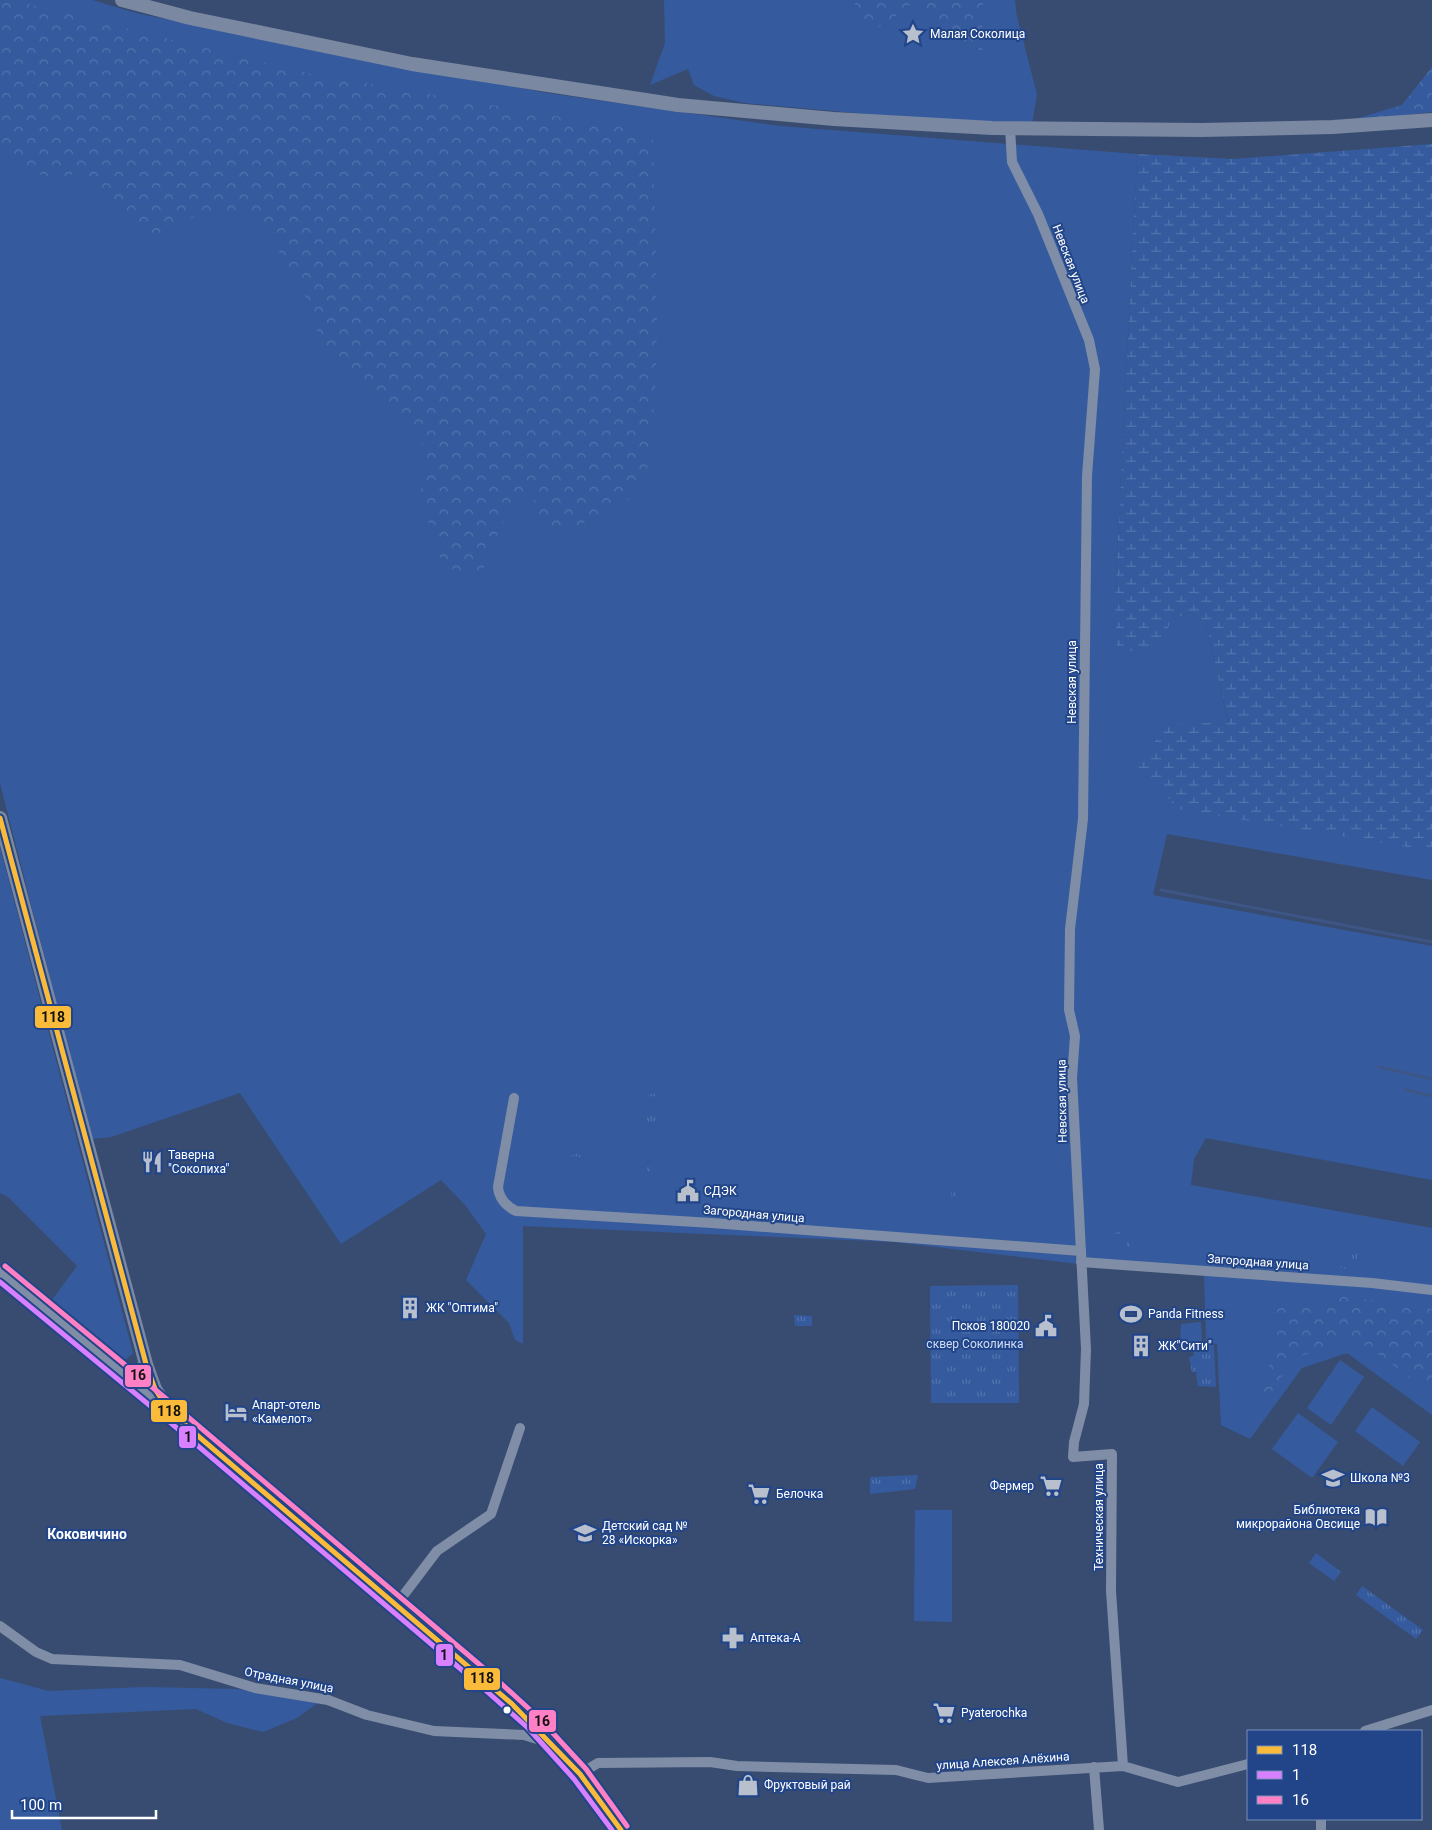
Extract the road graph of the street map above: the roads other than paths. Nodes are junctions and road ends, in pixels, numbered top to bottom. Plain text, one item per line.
1 (122, 0) edge
2 (1432, 120) edge
3 (1010, 128) junction
4 (0, 818) edge
5 (514, 1098) dead end
6 (1081, 1251) junction
7 (1081, 1262) junction
8 (0, 1272) edge
9 (1432, 1290) edge
10 (146, 1364) junction
11 (125, 1375) junction
12 (170, 1412) junction
13 (520, 1428) dead end
14 (396, 1605) junction
15 (0, 1626) edge
16 (1432, 1710) edge
17 (1367, 1730) edge
18 (551, 1743) junction
19 (1247, 1764) edge
20 (1122, 1766) junction
21 (1094, 1767) junction
22 (580, 1774) junction
23 (621, 1830) edge
24 (1099, 1830) edge

1 - 3 street
2 - 3 street
3 - 6 street, Невская улица
4 - 10 street
5 - 6 street, Загородная улица
6 - 7 street, Техническая улица
7 - 9 street, Загородная улица
7 - 20 street, Техническая улица
8 - 11 street
10 - 11 street
10 - 12 street
11 - 12 street
12 - 14 street
13 - 14 street
14 - 18 street
15 - 18 street, Отрадная улица
16 - 17 street
18 - 22 street
19 - 20 street, улица Алексея Алёхина
20 - 21 street, улица Алексея Алёхина
21 - 22 street, улица Алексея Алёхина
21 - 24 street
22 - 23 street

